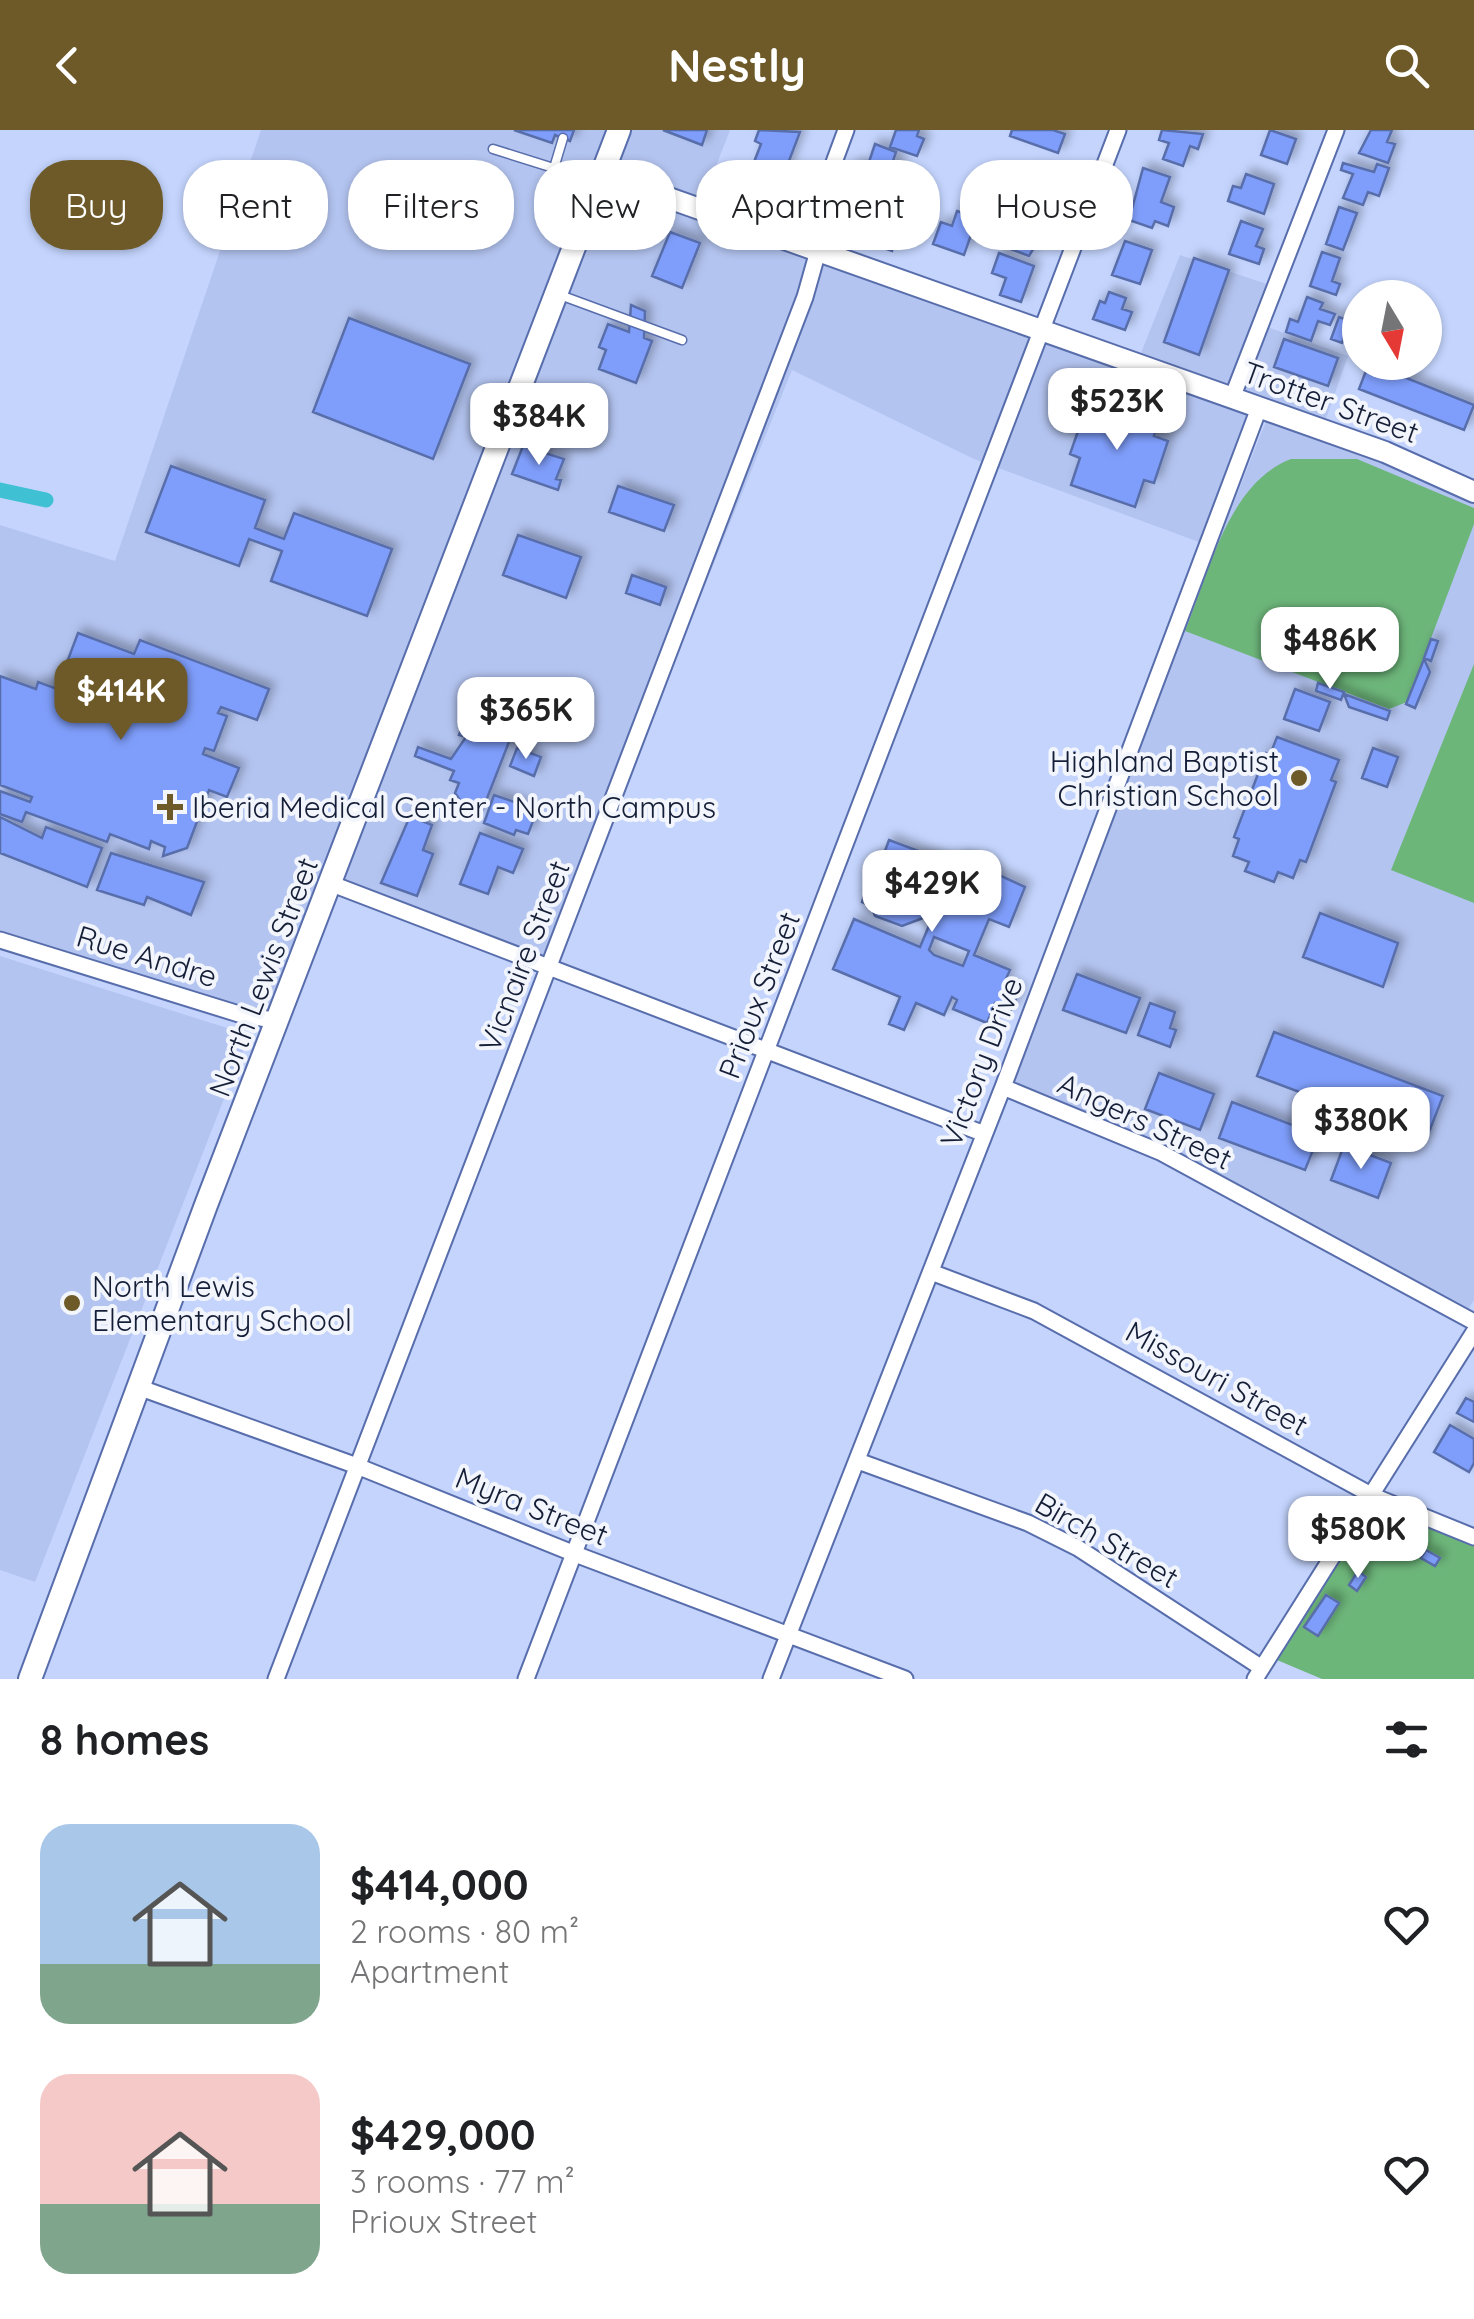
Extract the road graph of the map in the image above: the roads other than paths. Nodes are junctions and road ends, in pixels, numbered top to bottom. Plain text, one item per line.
1 (619, 130) edge
2 (846, 130) edge
3 (1118, 130) edge
4 (1336, 130) edge
5 (562, 138) dead end
6 (492, 150) dead end
7 (556, 160) edge
8 (606, 160) edge
9 (837, 160) edge
10 (534, 162) edge
11 (572, 250) edge
12 (811, 250) edge
13 (814, 250) edge
14 (556, 293) junction
15 (1042, 330) junction
16 (682, 340) dead end
17 (1232, 398) junction
18 (1259, 408) junction
19 (1474, 492) edge
20 (332, 884) junction
21 (0, 940) edge
22 (550, 969) junction
23 (279, 1022) junction
24 (768, 1050) junction
25 (1003, 1087) junction
26 (982, 1133) junction
27 (931, 1272) junction
28 (1474, 1322) edge
29 (1474, 1332) edge
30 (138, 1386) junction
31 (858, 1461) junction
32 (357, 1466) junction
33 (1374, 1496) junction
34 (1474, 1537) edge
35 (574, 1554) junction
36 (788, 1632) junction
37 (1258, 1673) edge
38 (30, 1679) edge
39 (276, 1679) edge
40 (526, 1679) edge
41 (771, 1679) edge
42 (905, 1679) edge

1 - 8 main road, North Lewis Street
2 - 9 street, Vicnaire Street
3 - 15 street, Prioux Street
4 - 17 street
5 - 7 lane
6 - 10 lane
11 - 14 main road, North Lewis Street
12 - 22 street, Vicnaire Street
13 - 15 street, Trotter Street
14 - 16 lane
14 - 20 main road, North Lewis Street
15 - 17 street, Trotter Street
15 - 24 street, Prioux Street
17 - 18 street, Trotter Street
18 - 19 street, Trotter Street
18 - 25 street, Victory Drive
20 - 22 street
20 - 23 main road, North Lewis Street
21 - 23 street, Rue Andre
22 - 24 street
22 - 32 street, Vicnaire Street
23 - 30 main road, North Lewis Street
24 - 26 street
24 - 35 street, Prioux Street
25 - 26 street, Victory Drive
25 - 28 street, Angers Street
26 - 27 street, Victory Drive
27 - 31 street, Victory Drive
27 - 33 street, Missouri Street
29 - 33 street
30 - 32 street, Myra Street
30 - 38 main road, North Lewis Street
31 - 36 street, Victory Drive
31 - 37 street, Birch Street
32 - 35 street, Myra Street
32 - 39 street, Vicnaire Street
33 - 34 street, Missouri Street
33 - 37 street
35 - 36 street, Myra Street
35 - 40 street, Prioux Street
36 - 41 street, Victory Drive
36 - 42 street, Myra Street

